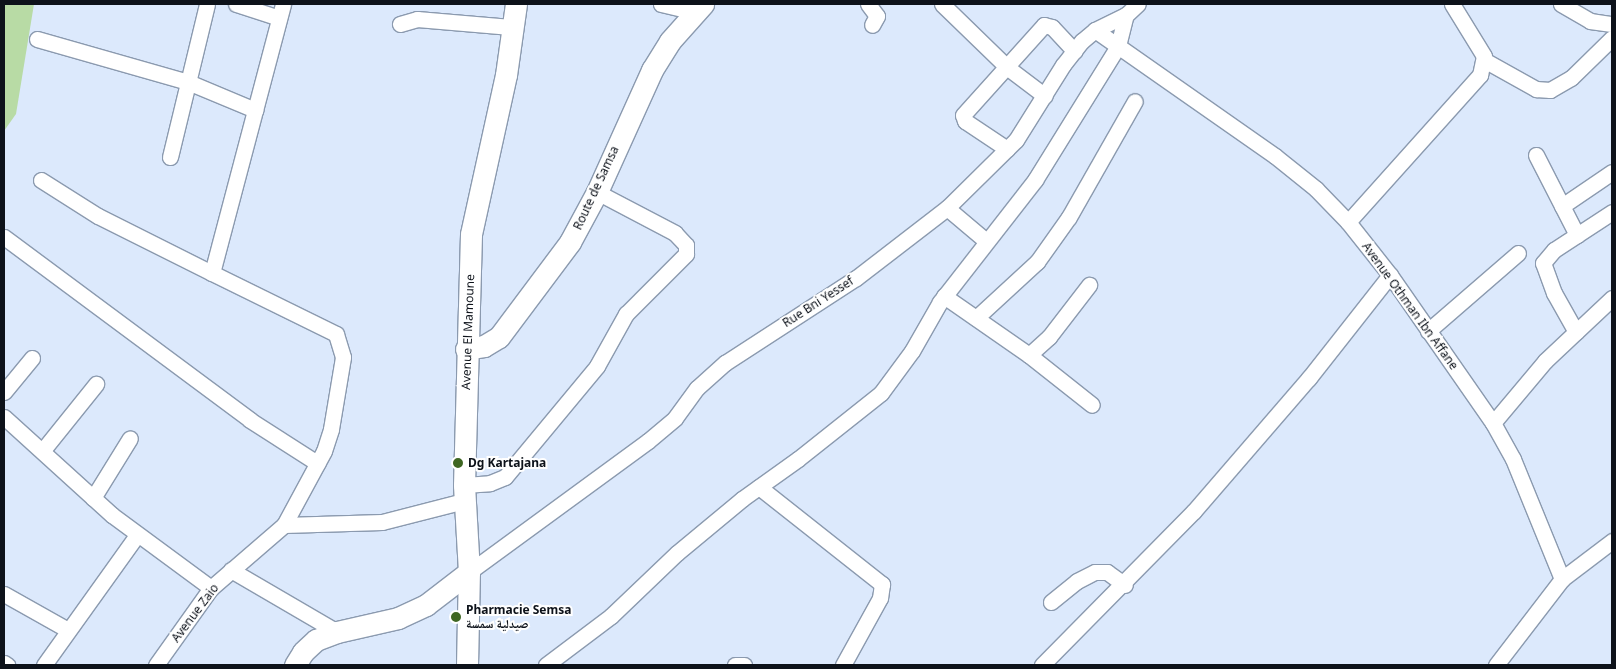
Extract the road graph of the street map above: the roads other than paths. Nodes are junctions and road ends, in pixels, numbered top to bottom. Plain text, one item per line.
1 (207, 4) edge
2 (236, 4) edge
3 (516, 4) edge
4 (661, 4) edge
5 (868, 4) edge
6 (942, 4) edge
7 (1138, 4) edge
8 (1452, 4) edge
9 (1561, 4) edge
10 (699, 8) edge
11 (281, 11) edge
12 (1126, 15) junction
13 (400, 24) dead end
14 (1612, 24) edge
15 (872, 25) dead end
16 (511, 27) junction
17 (1095, 30) junction
18 (1612, 38) edge
19 (37, 40) dead end
20 (1118, 46) junction
21 (1074, 51) junction
22 (1484, 60) junction
23 (1008, 68) junction
24 (188, 82) junction
25 (1045, 96) junction
26 (1135, 101) dead end
27 (255, 110) junction
28 (1007, 149) junction
29 (1536, 154) dead end
30 (170, 157) dead end
31 (1612, 172) edge
32 (41, 180) dead end
33 (597, 192) junction
34 (1562, 206) junction
35 (947, 208) junction
36 (1612, 212) edge
37 (1348, 222) junction
38 (1577, 235) junction
39 (4, 237) edge
40 (985, 240) junction
41 (1518, 253) dead end
42 (212, 273) junction
43 (1390, 275) junction
44 (1089, 285) dead end
45 (944, 296) junction
46 (1612, 298) edge
47 (976, 318) junction
48 (1428, 331) junction
49 (1576, 332) junction
50 (466, 349) junction
51 (1029, 355) junction
52 (32, 358) dead end
53 (96, 384) dead end
54 (4, 392) edge
55 (1092, 405) dead end
56 (4, 417) edge
57 (1493, 423) junction
58 (130, 438) dead end
59 (43, 450) junction
60 (317, 463) junction
61 (759, 487) junction
62 (464, 493) junction
63 (94, 498) junction
64 (284, 525) junction
65 (137, 535) junction
66 (1612, 541) edge
67 (231, 570) junction
68 (469, 572) junction
69 (1562, 579) junction
70 (1124, 585) junction
71 (211, 588) junction
72 (4, 594) edge
73 (1051, 602) dead end
74 (68, 630) junction
75 (337, 632) junction
76 (4, 663) edge
77 (163, 663) edge
78 (7, 665) edge
79 (44, 665) edge
80 (295, 665) edge
81 (467, 665) edge
82 (546, 665) edge
83 (734, 665) edge
84 (744, 665) edge
85 (843, 665) edge
86 (1042, 665) edge
87 (1496, 665) edge

1 - 24 street
2 - 11 street
3 - 16 street, Avenue El Mamoune
4 - 10 street
5 - 15 street
6 - 23 street
7 - 12 street, Rue Bni Yessef
8 - 22 street
9 - 14 street
10 - 33 street, Route de Samsa
11 - 27 street
12 - 17 street, Rue Bni Yessef
12 - 20 street
13 - 16 street
16 - 50 street, Avenue El Mamoune
17 - 20 street, Avenue Othman Ibn Affane
17 - 21 street, Rue Bni Yessef
18 - 22 street
19 - 24 street
20 - 37 street, Avenue Othman Ibn Affane
20 - 40 street
21 - 23 street
21 - 25 street, Rue Bni Yessef
22 - 37 street
23 - 25 street
23 - 28 street
24 - 27 street
24 - 30 street
25 - 28 street, Rue Bni Yessef
26 - 47 street
27 - 42 street
28 - 35 street, Rue Bni Yessef
29 - 34 street
31 - 34 street
32 - 42 street
33 - 50 street, Route de Samsa
33 - 62 street
34 - 38 street
35 - 40 street
35 - 68 street, Rue Bni Yessef
36 - 38 street
37 - 43 street, Avenue Othman Ibn Affane
38 - 49 street
39 - 60 street
40 - 45 street
41 - 48 street
42 - 60 street
43 - 48 street, Avenue Othman Ibn Affane
43 - 70 street
44 - 51 street
45 - 47 street
45 - 61 street
46 - 49 street
47 - 51 street
48 - 57 street, Avenue Othman Ibn Affane
49 - 57 street
50 - 62 street, Avenue El Mamoune
51 - 55 street
52 - 54 street
53 - 59 street
56 - 59 street
57 - 69 street, Avenue Othman Ibn Affane
58 - 63 street
59 - 63 street
60 - 64 street
61 - 82 street
61 - 85 street
62 - 64 street
62 - 68 street, Avenue El Mamoune
63 - 65 street
64 - 67 street, Avenue Zaio
65 - 71 street
65 - 74 street
66 - 69 street
67 - 71 street, Avenue Zaio
67 - 75 street
68 - 75 street
68 - 81 street, Avenue El Mamoune
69 - 87 street
70 - 73 street
70 - 86 street
71 - 77 street, Avenue Zaio
72 - 74 street
74 - 79 street
75 - 80 street
76 - 78 street
83 - 84 street

